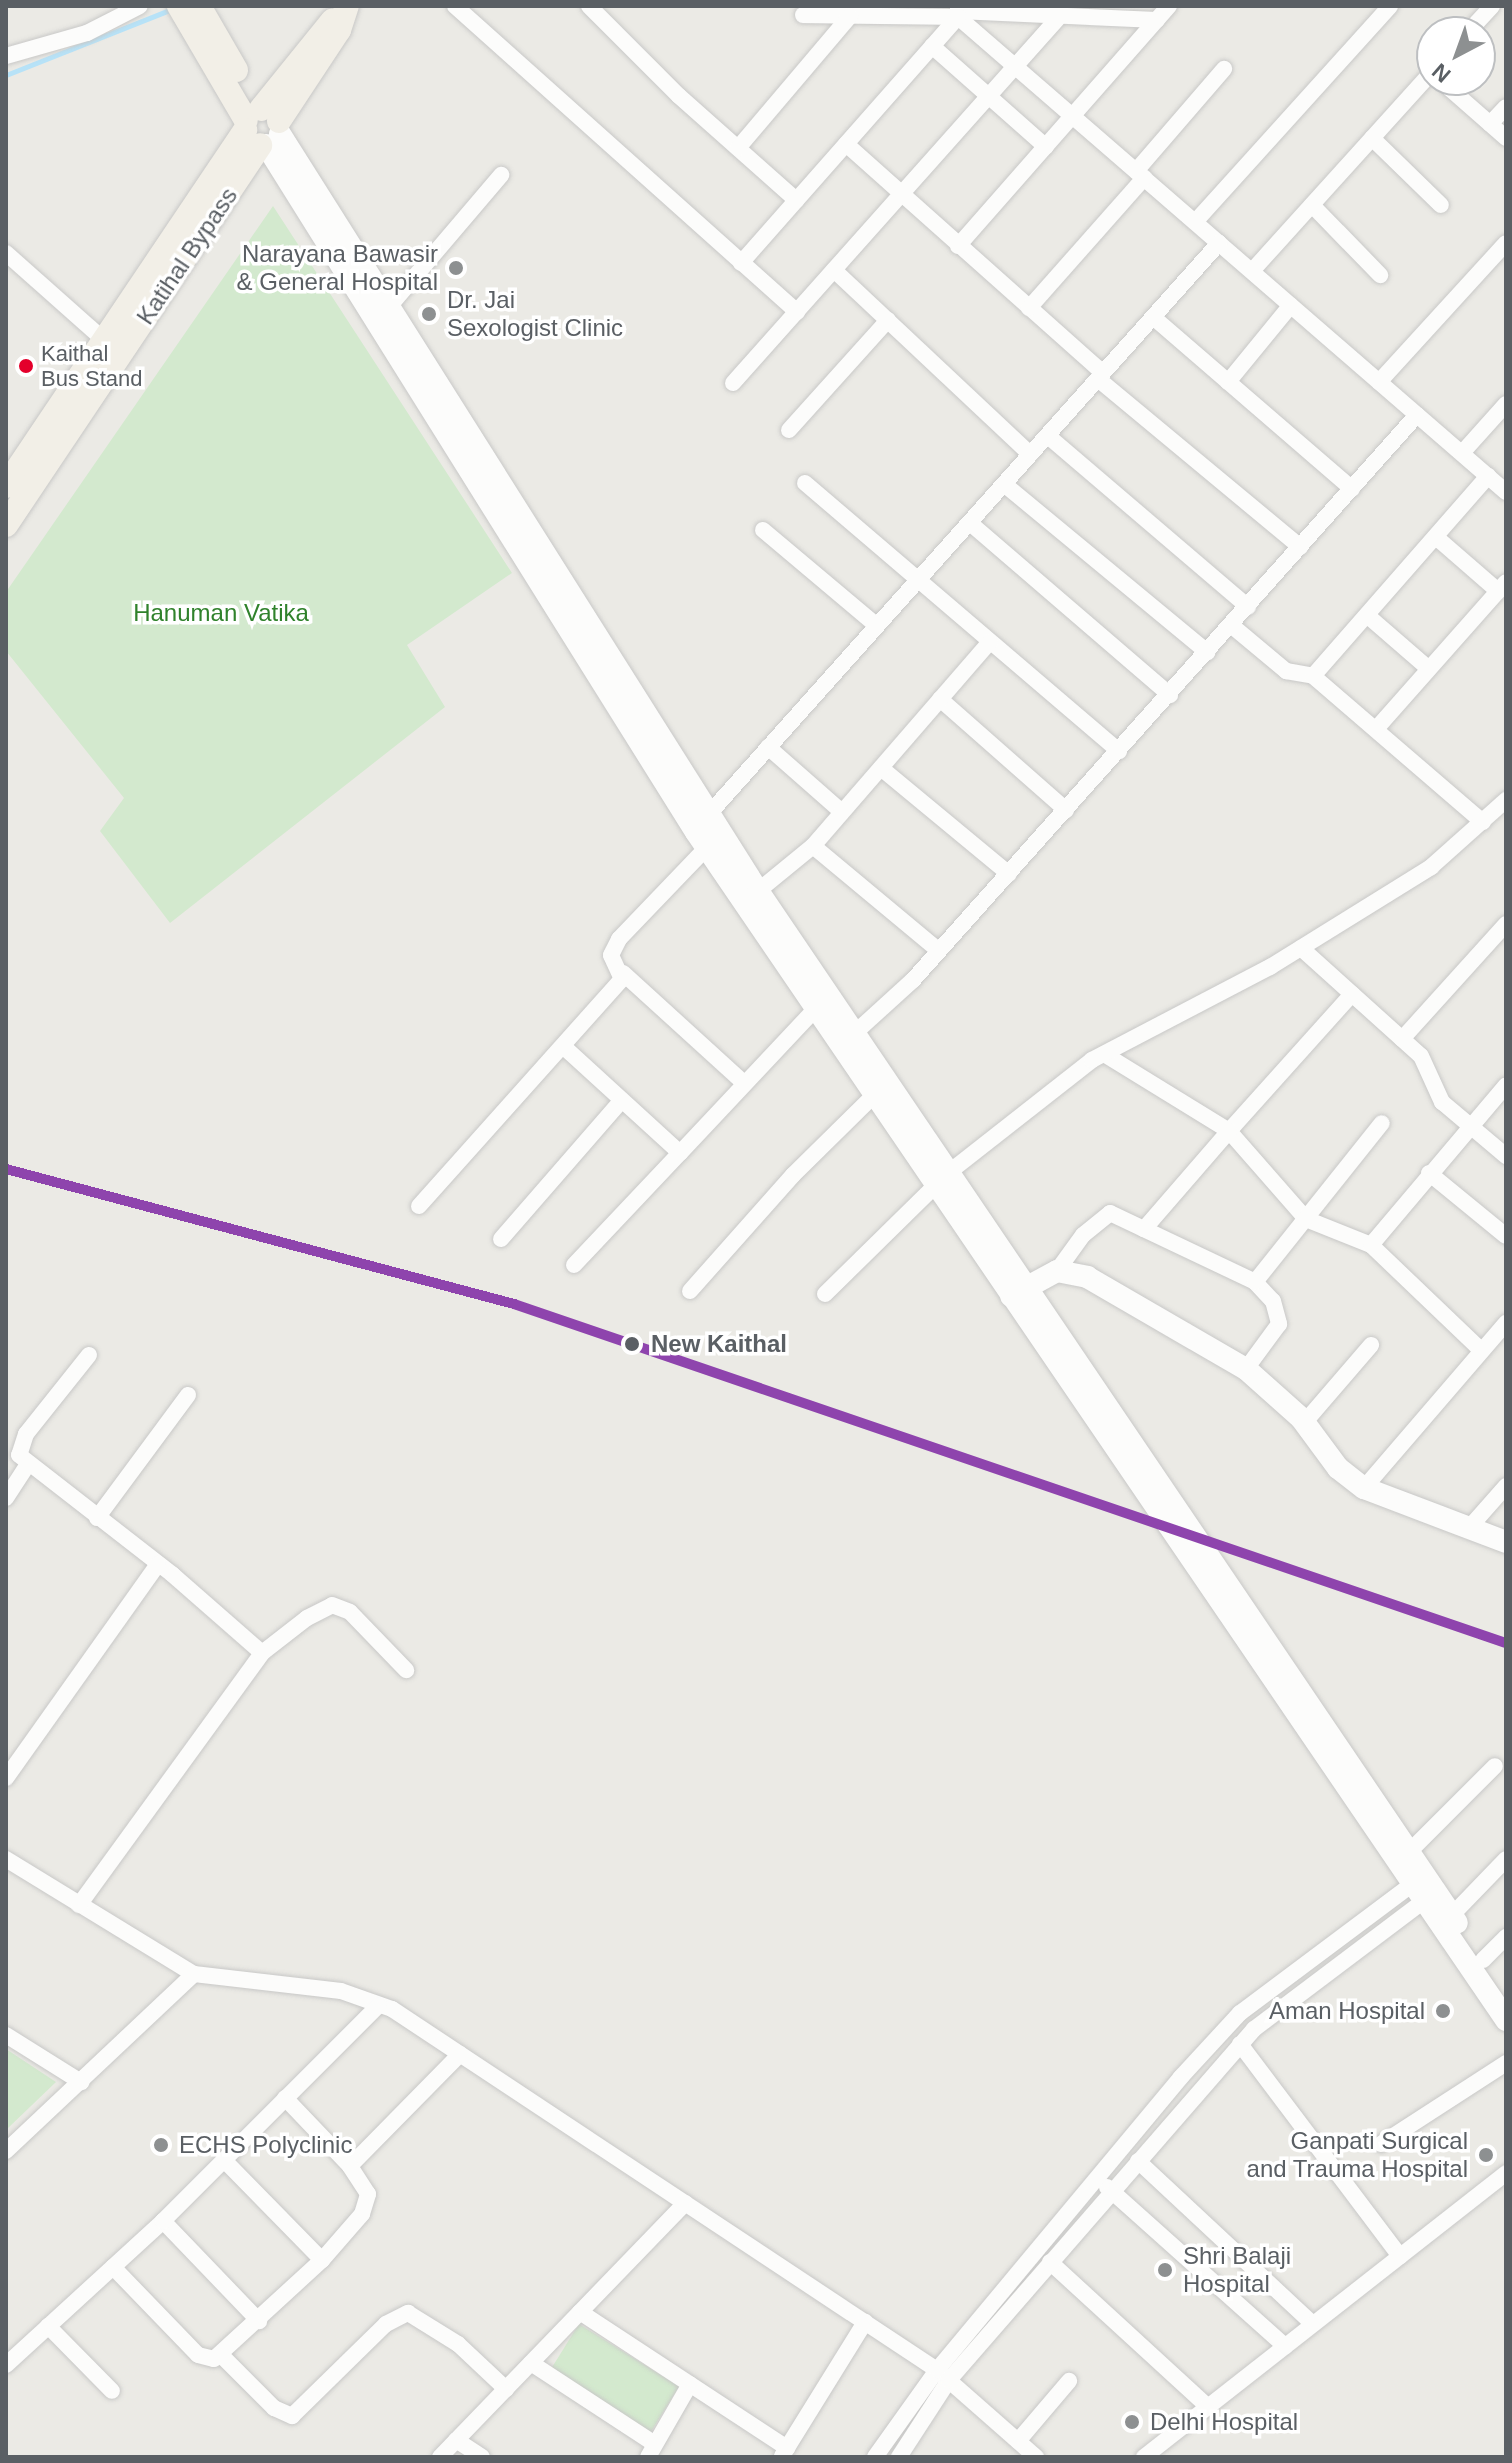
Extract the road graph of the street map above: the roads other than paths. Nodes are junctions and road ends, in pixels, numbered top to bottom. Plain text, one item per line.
1 (140, 6) edge
2 (455, 6) edge
3 (589, 6) edge
4 (1169, 6) edge
5 (1390, 6) edge
6 (190, 9) edge
7 (344, 10) edge
8 (958, 11) edge
9 (803, 15) dead end
10 (1061, 15) junction
11 (850, 16) junction
12 (1157, 20) junction
13 (932, 46) junction
14 (6, 56) edge
15 (1016, 67) junction
16 (1224, 69) dead end
17 (1416, 90) edge
18 (990, 96) junction
19 (1458, 96) edge
20 (1506, 107) edge
21 (1074, 117) junction
22 (1490, 124) junction
23 (262, 127) junction
24 (1372, 138) junction
25 (1506, 138) edge
26 (846, 144) junction
27 (1046, 147) junction
28 (738, 148) junction
29 (501, 175) dead end
30 (1140, 175) junction
31 (902, 194) junction
32 (796, 200) junction
33 (1312, 205) junction
34 (1441, 205) dead end
35 (1195, 222) junction
36 (1219, 243) junction
37 (1506, 243) edge
38 (958, 246) junction
39 (6, 253) edge
40 (741, 263) junction
41 (834, 270) junction
42 (1252, 271) junction
43 (1380, 275) dead end
44 (1291, 305) junction
45 (388, 308) junction
46 (1029, 308) junction
47 (797, 312) junction
48 (1153, 317) junction
49 (888, 320) junction
50 (105, 341) junction
51 (1100, 376) junction
52 (1228, 382) junction
53 (1379, 382) junction
54 (733, 383) dead end
55 (1506, 404) edge
56 (1417, 415) junction
57 (789, 430) dead end
58 (1048, 436) junction
59 (1462, 453) junction
60 (1030, 454) junction
61 (1488, 476) junction
62 (805, 483) dead end
63 (1004, 484) junction
64 (6, 486) edge
65 (1352, 489) junction
66 (1506, 492) edge
67 (970, 523) junction
68 (6, 525) edge
69 (763, 530) dead end
70 (1437, 538) junction
71 (1300, 547) junction
72 (917, 581) junction
73 (1502, 586) edge
74 (1248, 607) junction
75 (1369, 617) junction
76 (1231, 625) junction
77 (877, 626) junction
78 (990, 642) junction
79 (1207, 652) junction
80 (1429, 669) junction
81 (1313, 676) junction
82 (1170, 695) junction
83 (940, 699) junction
84 (1376, 729) junction
85 (768, 747) junction
86 (1119, 751) junction
87 (881, 768) junction
88 (1506, 800) edge
89 (1066, 810) junction
90 (842, 812) junction
91 (1483, 822) junction
92 (712, 832) junction
93 (813, 846) junction
94 (1009, 874) junction
95 (758, 891) junction
96 (1506, 924) edge
97 (1301, 948) junction
98 (939, 951) junction
99 (623, 973) junction
100 (1352, 994) junction
101 (817, 1007) junction
102 (849, 1039) junction
103 (1402, 1039) junction
104 (564, 1047) junction
105 (1104, 1054) junction
106 (744, 1083) junction
107 (1506, 1085) edge
108 (874, 1095) junction
109 (622, 1100) junction
110 (1382, 1123) dead end
111 (1469, 1125) junction
112 (1229, 1131) junction
113 (680, 1153) junction
114 (1506, 1156) edge
115 (1429, 1173) junction
116 (942, 1180) junction
117 (419, 1206) dead end
118 (1306, 1219) junction
119 (1144, 1229) junction
120 (1506, 1236) edge
121 (501, 1239) dead end
122 (1371, 1245) junction
123 (574, 1265) dead end
124 (1057, 1271) junction
125 (1255, 1282) junction
126 (690, 1291) dead end
127 (1017, 1293) junction
128 (825, 1294) dead end
129 (1506, 1323) edge
130 (1371, 1345) dead end
131 (1482, 1351) junction
132 (89, 1355) dead end
133 (1246, 1369) junction
134 (188, 1395) dead end
135 (1304, 1423) junction
136 (27, 1466) junction
137 (1506, 1486) edge
138 (1364, 1488) junction
139 (6, 1498) edge
140 (97, 1518) junction
141 (1469, 1528) junction
142 (1506, 1542) edge
143 (158, 1564) junction
144 (262, 1653) junction
145 (406, 1670) dead end
146 (1495, 1766) dead end
147 (6, 1778) edge
148 (1410, 1851) junction
149 (6, 1859) edge
150 (1506, 1859) edge
151 (1425, 1888) junction
152 (79, 1905) junction
153 (1452, 1915) junction
154 (1506, 1937) edge
155 (1483, 1960) junction
156 (194, 1974) junction
157 (1506, 1994) edge
158 (379, 2005) junction
159 (1506, 2020) edge
160 (6, 2035) edge
161 (1240, 2044) junction
162 (460, 2054) junction
163 (1506, 2063) edge
164 (81, 2082) junction
165 (285, 2098) junction
166 (1381, 2144) dead end
167 (6, 2151) edge
168 (224, 2160) junction
169 (1138, 2161) junction
170 (350, 2166) junction
171 (1506, 2173) edge
172 (1097, 2178) junction
173 (1112, 2192) junction
174 (685, 2203) junction
175 (163, 2221) junction
176 (1400, 2256) junction
177 (322, 2260) junction
178 (1050, 2262) junction
179 (113, 2267) junction
180 (580, 2312) junction
181 (259, 2321) junction
182 (865, 2322) junction
183 (1313, 2324) junction
184 (48, 2326) junction
185 (1285, 2346) junction
186 (222, 2356) junction
187 (531, 2363) junction
188 (6, 2365) edge
189 (943, 2375) junction
190 (1069, 2381) dead end
191 (690, 2384) junction
192 (506, 2389) junction
193 (112, 2391) dead end
194 (1208, 2407) junction
195 (456, 2440) junction
196 (652, 2450) edge
197 (1024, 2451) edge
198 (784, 2452) edge
199 (440, 2457) edge
200 (482, 2457) edge
201 (875, 2457) edge
202 (899, 2457) edge
203 (1144, 2457) edge

1 - 14 street
2 - 40 street
3 - 28 street
4 - 12 street
5 - 35 street
6 - 23 main road
7 - 23 main road, Katihal Bypass
8 - 10 street
8 - 11 street
8 - 13 street
8 - 15 street
9 - 11 street
10 - 12 street
10 - 15 street
11 - 28 street
12 - 21 street
13 - 18 street
13 - 26 street
15 - 18 street
15 - 21 street
16 - 30 street
17 - 24 street
18 - 27 street
18 - 31 street
19 - 22 street
20 - 22 street
21 - 27 street
21 - 30 street
22 - 25 street
23 - 45 main road
23 - 50 main road, Katihal Bypass
23 - 68 main road, Katihal Bypass
23 - 92 main road
24 - 33 street
24 - 34 street
26 - 31 street
26 - 32 street
27 - 38 street
28 - 32 street
29 - 45 street
30 - 35 street
30 - 46 street
31 - 38 street
31 - 41 street
32 - 40 street
33 - 42 street
33 - 43 street
35 - 36 street
36 - 42 street
36 - 48 street
37 - 53 street
38 - 46 street
39 - 50 street
40 - 47 street
41 - 47 street
41 - 49 street
42 - 44 street
44 - 52 street
44 - 53 street
45 - 92 main road
46 - 51 street
47 - 54 street
48 - 51 street
48 - 52 street
49 - 57 street
49 - 60 street
50 - 64 main road, Katihal Bypass
51 - 58 street
51 - 71 street
52 - 65 street
53 - 56 street
55 - 59 street
56 - 59 street
56 - 65 street
58 - 60 street
58 - 74 street
59 - 61 street
60 - 63 street
61 - 66 street
61 - 70 street
62 - 72 street
63 - 67 street
63 - 79 street
65 - 71 street
67 - 72 street
67 - 82 street
69 - 77 street
70 - 73 street
70 - 75 street
71 - 74 street
72 - 77 street
72 - 78 street
73 - 80 street
74 - 76 street
75 - 80 street
75 - 81 street
76 - 79 street
76 - 81 street
77 - 85 street
78 - 83 street
78 - 86 street
79 - 82 street
80 - 84 street
81 - 84 street
82 - 86 street
83 - 87 street
83 - 89 street
84 - 91 street
85 - 90 street
85 - 92 street
86 - 89 street
87 - 90 street
87 - 94 street
88 - 91 street
89 - 94 street
90 - 93 street
91 - 97 street
92 - 95 main road
92 - 99 street
92 - 101 main road
93 - 95 street
93 - 98 street
94 - 98 street
95 - 102 main road
96 - 103 street
97 - 100 street
97 - 105 street
98 - 102 street
99 - 104 street
99 - 106 street
100 - 103 street
100 - 112 street
101 - 102 main road
101 - 106 street
102 - 108 main road
102 - 116 main road
103 - 111 street
104 - 109 street
104 - 117 street
105 - 112 street
105 - 116 street
106 - 113 street
107 - 111 street
108 - 116 main road
108 - 126 street
109 - 113 street
109 - 121 street
110 - 118 street
111 - 114 street
111 - 115 street
112 - 118 street
112 - 119 street
113 - 123 street
115 - 120 street
115 - 122 street
116 - 127 main road
116 - 128 street
118 - 122 street
118 - 125 street
119 - 124 street
119 - 125 street
122 - 131 street
124 - 127 main road
124 - 133 main road
125 - 133 street
127 - 148 main road
127 - 151 main road
129 - 131 street
130 - 135 street
131 - 138 street
132 - 136 street
133 - 135 main road
134 - 140 street
135 - 138 main road
136 - 139 street
136 - 140 street
137 - 141 street
138 - 141 main road
140 - 143 street
141 - 142 main road
143 - 144 street
143 - 147 street
144 - 145 street
144 - 152 street
146 - 148 street
148 - 151 main road
149 - 152 street
150 - 153 street
151 - 153 main road
151 - 159 main road
151 - 161 street
151 - 172 street
152 - 156 street
153 - 155 main road
154 - 155 street
155 - 157 main road
156 - 158 street
156 - 164 street
158 - 162 street
158 - 165 street
160 - 164 street
161 - 169 street
161 - 176 street
162 - 170 street
162 - 174 street
163 - 166 street
164 - 167 street
165 - 168 street
165 - 170 street
168 - 175 street
168 - 177 street
169 - 173 street
169 - 183 street
170 - 177 street
171 - 176 street
172 - 173 street
172 - 189 street
173 - 178 street
173 - 185 street
174 - 180 street
174 - 182 street
175 - 179 street
175 - 181 street
176 - 183 street
177 - 181 street
178 - 189 street
178 - 194 street
179 - 184 street
179 - 186 street
180 - 187 street
180 - 191 street
181 - 186 street
182 - 189 street
182 - 198 street
183 - 185 street
184 - 188 street
184 - 193 street
185 - 194 street
186 - 192 street
187 - 192 street
187 - 196 street
189 - 197 street
189 - 201 street
189 - 202 street
190 - 197 street
191 - 196 street
191 - 198 street
192 - 195 street
194 - 203 street
195 - 199 street
195 - 200 street

